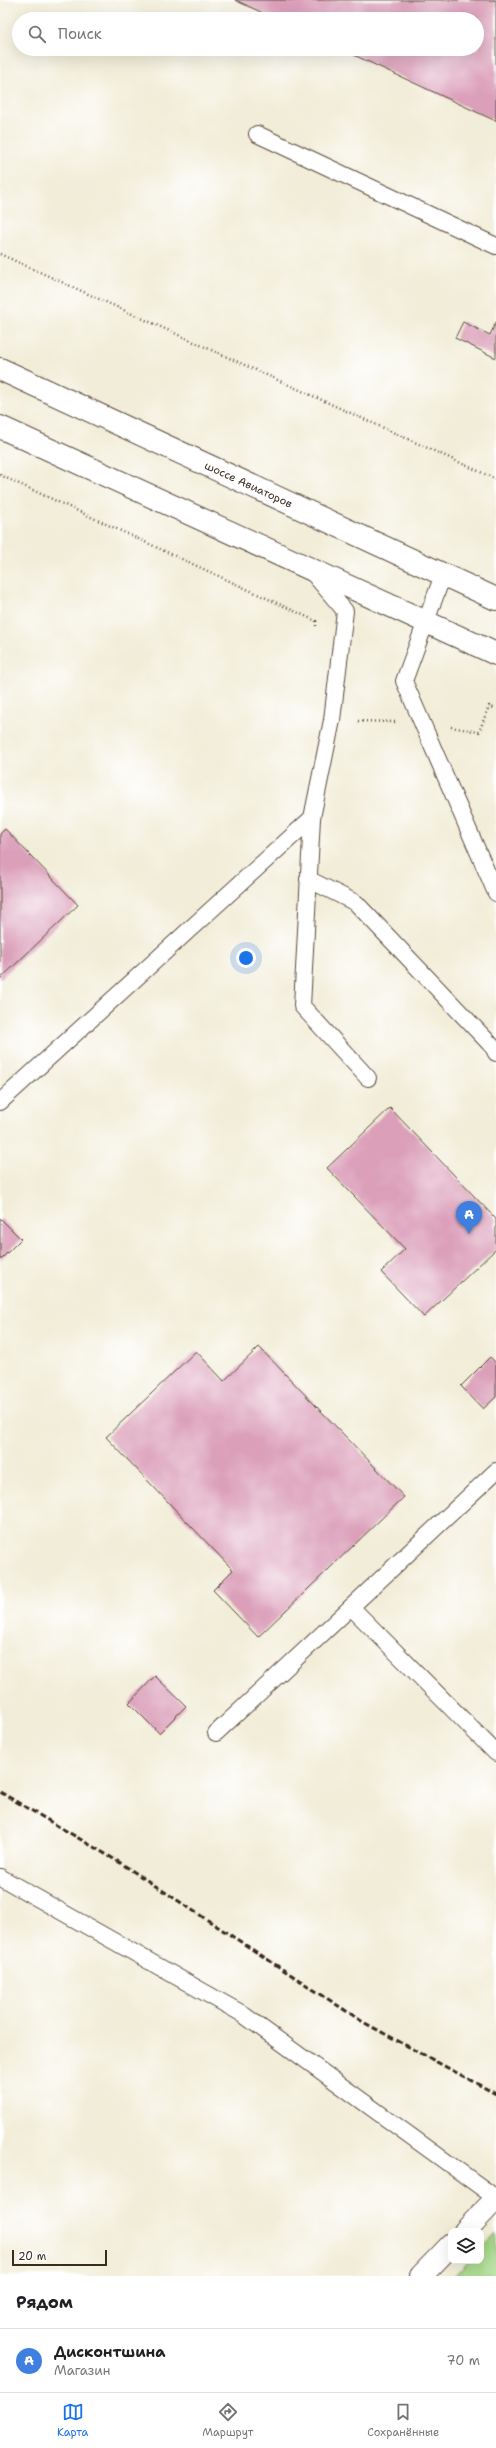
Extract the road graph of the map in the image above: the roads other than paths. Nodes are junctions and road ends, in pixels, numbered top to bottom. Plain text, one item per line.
1 (257, 134) dead end
2 (496, 246) edge
3 (0, 370) edge
4 (0, 427) edge
5 (307, 567) junction
6 (443, 575) junction
7 (496, 599) edge
8 (425, 621) junction
9 (496, 654) edge
10 (312, 818) junction
11 (308, 879) junction
12 (496, 893) edge
13 (496, 1054) edge
14 (368, 1078) dead end
15 (0, 1102) edge
16 (496, 1471) edge
17 (351, 1607) junction
18 (216, 1733) dead end
19 (496, 1753) edge
20 (0, 1876) edge
21 (496, 2198) edge
22 (468, 2228) edge
23 (448, 2248) edge
24 (421, 2276) edge

1 - 2 lane
3 - 6 main road, шоссе Авиаторов
4 - 5 main road
5 - 8 main road
5 - 10 lane
6 - 7 main road, шоссе Авиаторов
6 - 8 lane
8 - 9 main road
8 - 12 lane
10 - 11 lane
10 - 15 lane
11 - 13 lane
11 - 14 lane
16 - 17 lane
17 - 18 lane
17 - 19 lane
20 - 21 lane
21 - 22 main road
23 - 24 main road

